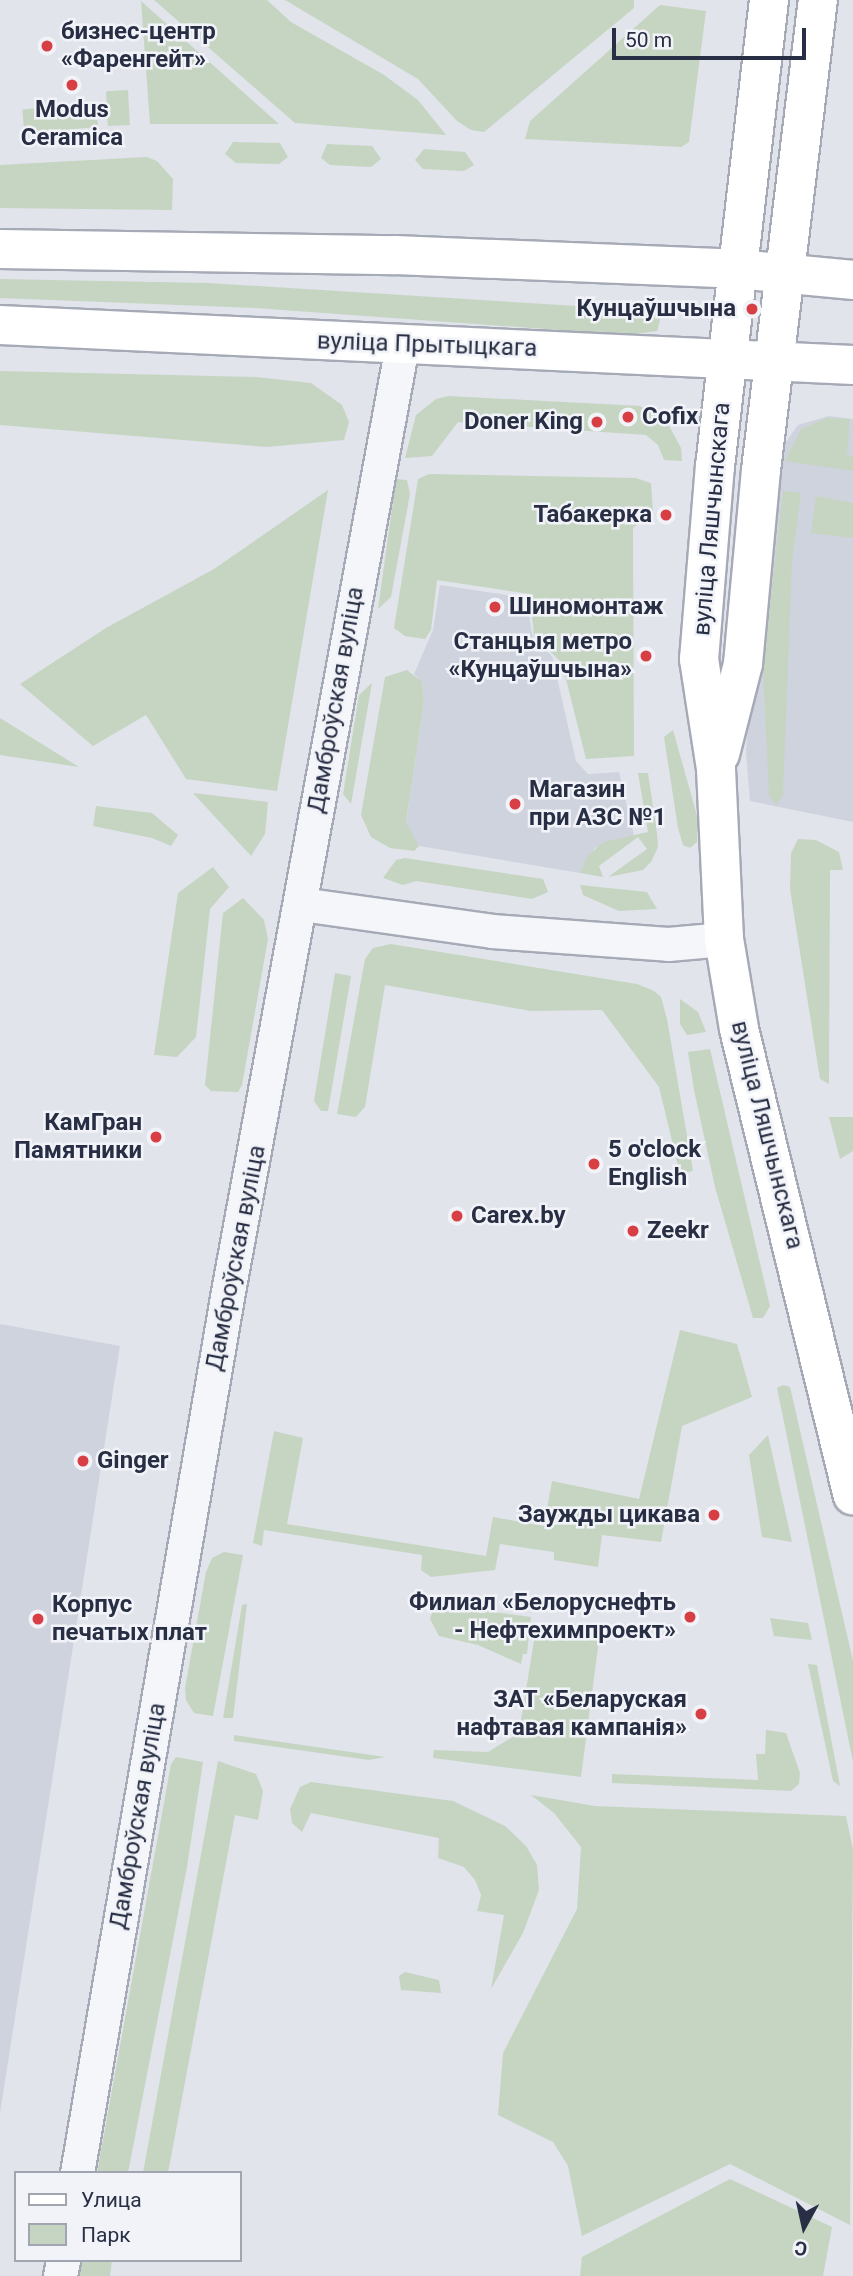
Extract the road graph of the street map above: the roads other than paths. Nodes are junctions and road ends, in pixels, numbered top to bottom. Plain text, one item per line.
1 (769, 0) edge
2 (818, 0) edge
3 (0, 248) edge
4 (737, 269) junction
5 (785, 272) junction
6 (853, 279) edge
7 (0, 325) edge
8 (402, 345) junction
9 (727, 356) junction
10 (776, 359) junction
11 (853, 365) edge
12 (716, 769) junction
13 (300, 904) junction
14 (724, 939) junction
15 (853, 1495) edge
16 (77, 2171) edge

1 - 4 main road, вуліца Ляшчынскага
2 - 5 main road, вуліца Ляшчынскага
3 - 4 main road
4 - 5 main road
4 - 9 main road, вуліца Ляшчынскага
5 - 6 main road
5 - 10 main road, вуліца Ляшчынскага
7 - 8 main road, вуліца Прытыцкага
8 - 9 main road, вуліца Прытыцкага
8 - 13 street, Дамброўская вуліца
9 - 10 main road, вуліца Прытыцкага
9 - 12 main road, вуліца Ляшчынскага
10 - 11 main road, вуліца Прытыцкага
10 - 12 main road, вуліца Ляшчынскага
12 - 14 main road, вуліца Ляшчынскага
13 - 14 street
13 - 16 street, Дамброўская вуліца
14 - 15 main road, вуліца Ляшчынскага

